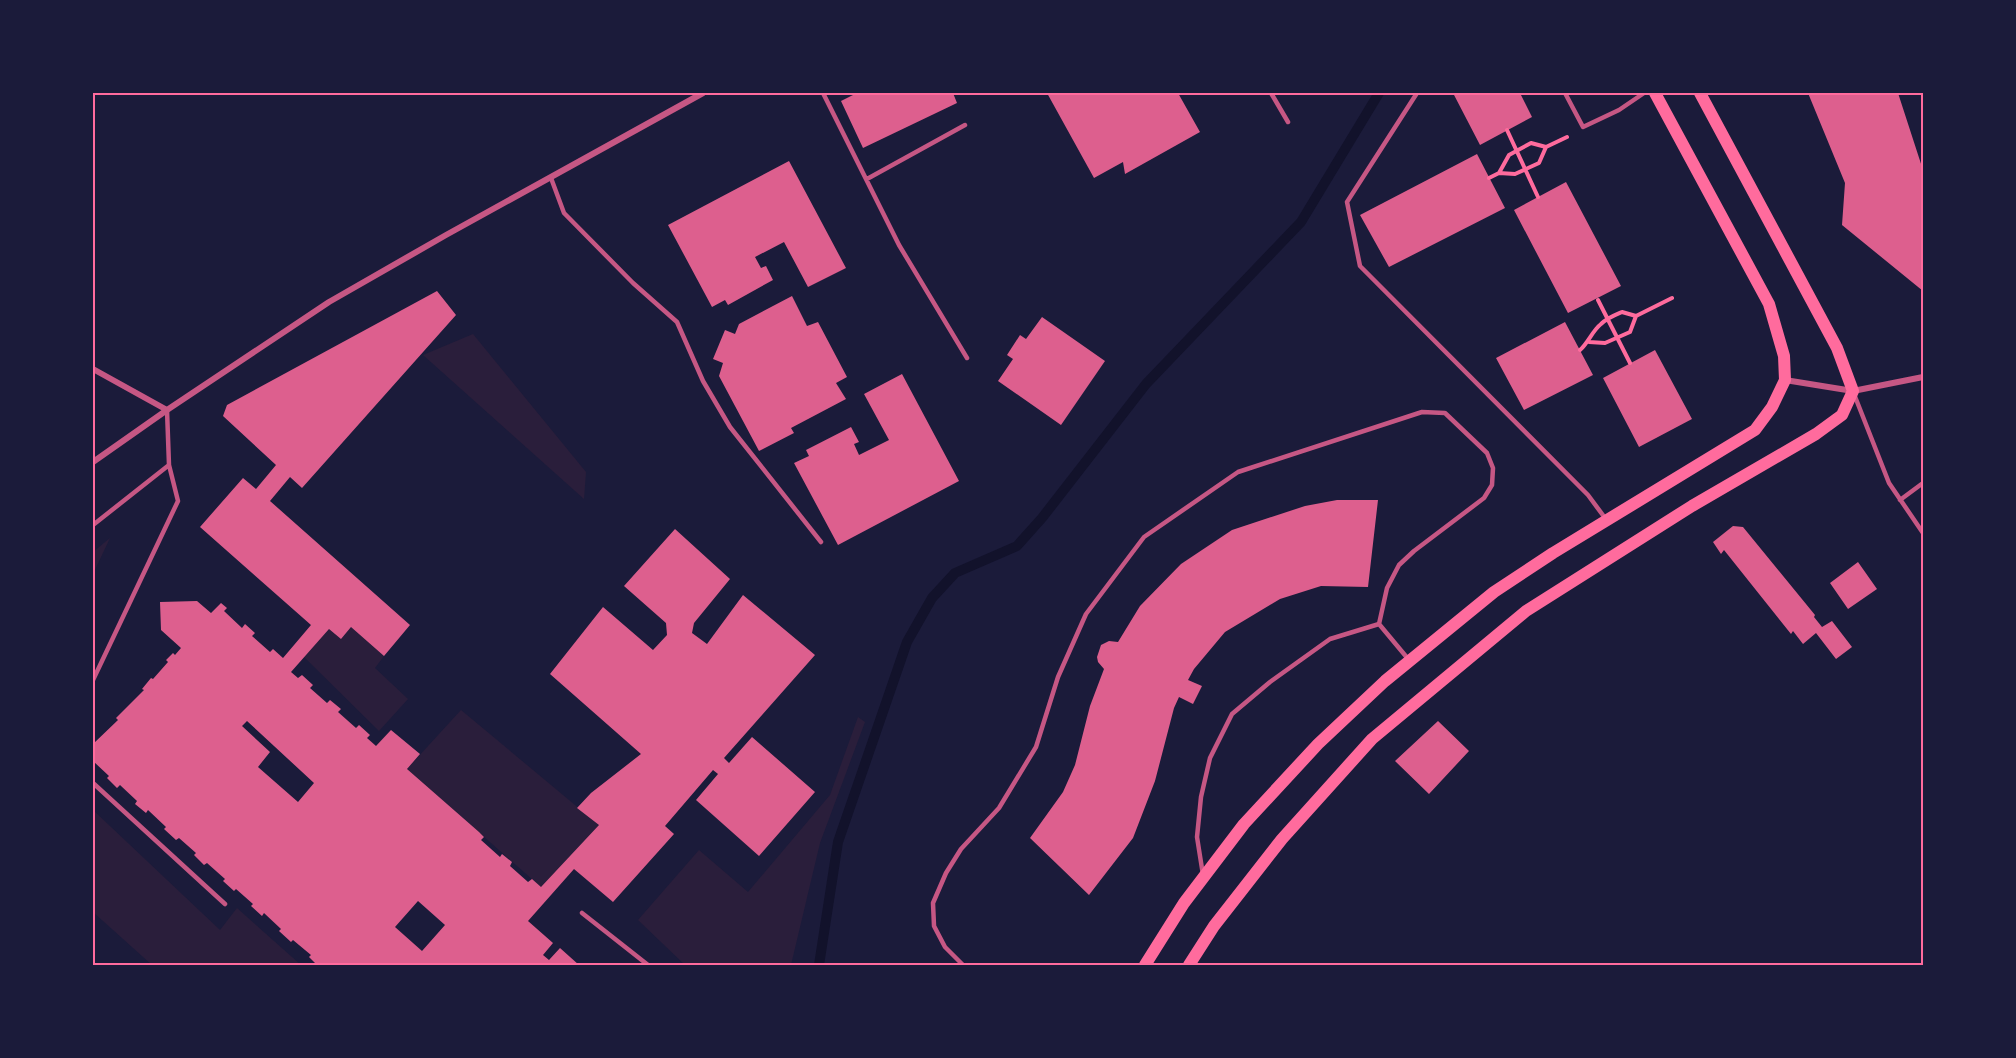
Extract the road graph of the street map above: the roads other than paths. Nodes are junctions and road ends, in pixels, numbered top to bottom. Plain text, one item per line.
1 (703, 93) edge
2 (823, 93) edge
3 (1270, 93) edge
4 (1417, 93) edge
5 (1565, 93) edge
6 (1644, 93) edge
7 (1655, 93) edge
8 (1700, 93) edge
9 (1288, 122) dead end
10 (965, 125) dead end
11 (551, 178) junction
12 (867, 179) junction
13 (968, 358) dead end
14 (93, 369) edge
15 (1923, 377) edge
16 (1785, 380) junction
17 (1853, 391) junction
18 (167, 410) junction
19 (93, 462) edge
20 (170, 465) junction
21 (1923, 483) edge
22 (1900, 500) junction
23 (1607, 520) junction
24 (93, 525) edge
25 (1923, 533) edge
26 (821, 542) dead end
27 (1379, 624) junction
28 (1409, 660) junction
29 (93, 680) edge
30 (93, 783) edge
31 (1204, 878) junction
32 (225, 904) dead end
33 (582, 914) dead end
34 (648, 965) edge
35 (963, 965) edge
36 (1145, 965) edge
37 (1189, 965) edge

1 - 11 street
2 - 12 lane
3 - 9 lane
4 - 23 lane
5 - 6 lane
7 - 16 main road
8 - 17 main road
10 - 12 lane
11 - 18 street
11 - 26 lane
12 - 13 lane
14 - 18 street
15 - 17 street
16 - 17 street
16 - 23 main road
17 - 22 lane
17 - 37 main road
18 - 19 street
18 - 20 lane
20 - 24 lane
20 - 29 lane
21 - 22 lane
22 - 25 lane
23 - 28 main road
27 - 28 lane
27 - 31 lane
27 - 35 lane
28 - 31 main road
30 - 32 lane
31 - 36 main road
33 - 34 lane

